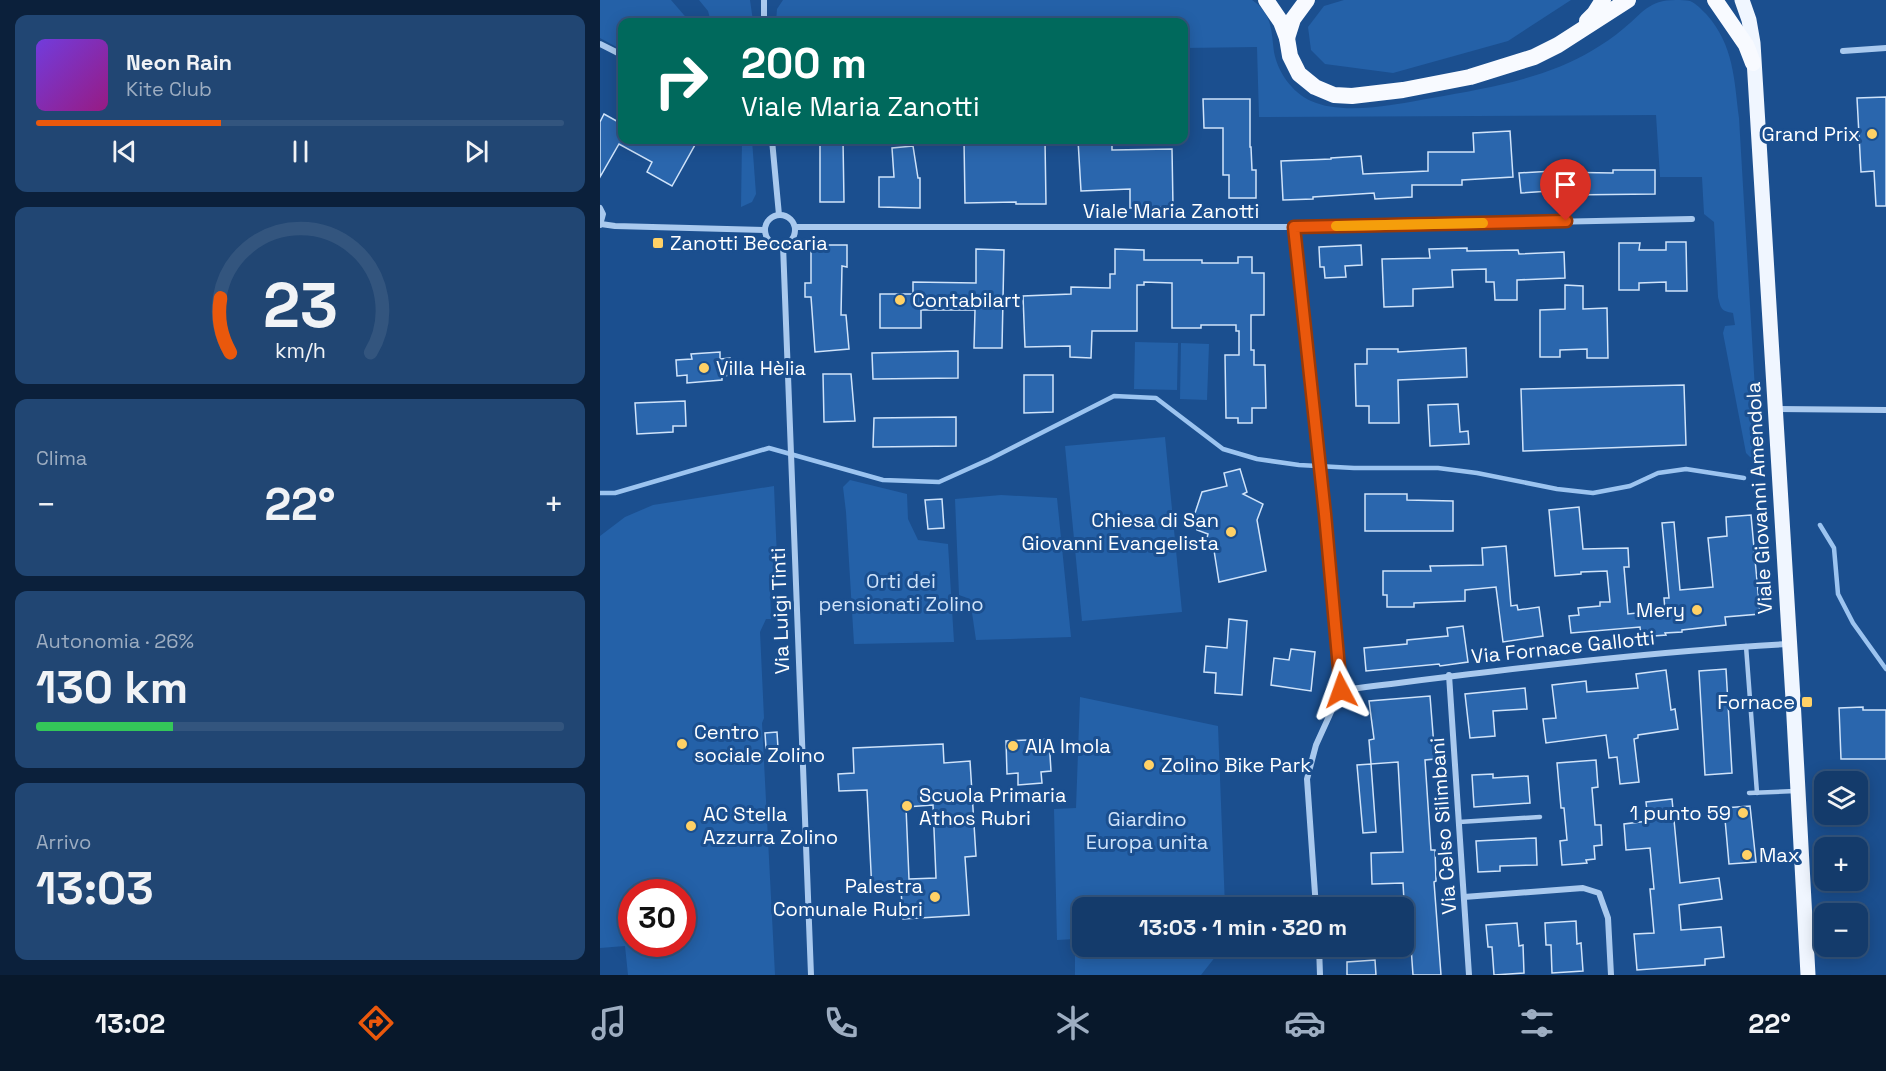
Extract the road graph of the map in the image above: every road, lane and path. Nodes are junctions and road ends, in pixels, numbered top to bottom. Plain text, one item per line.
1 (1266, 0) edge
2 (1307, 0) edge
3 (1603, 0) edge
4 (1628, 0) edge
5 (1715, 0) edge
6 (1736, 0) edge
7 (1742, 0) edge
8 (763, 2) edge
9 (764, 18) edge
10 (1749, 20) junction
11 (1574, 34) junction
12 (1287, 38) junction
13 (600, 44) edge
14 (1886, 48) edge
15 (1843, 51) dead end
16 (618, 53) edge
17 (1754, 63) junction
18 (772, 144) edge
19 (600, 208) edge
20 (779, 215) junction
21 (1692, 219) dead end
22 (600, 224) edge
23 (795, 227) junction
24 (1294, 227) junction
25 (765, 230) junction
26 (783, 245) junction
27 (1776, 409) junction
28 (1886, 410) edge
29 (1789, 644) junction
30 (1746, 646) junction
31 (1449, 675) junction
32 (1341, 690) junction
33 (1798, 791) junction
34 (1757, 793) junction
35 (1749, 794) dead end
36 (1540, 817) dead end
37 (1459, 822) junction
38 (1315, 897) edge
39 (1464, 897) junction
40 (1319, 957) edge
41 (811, 975) edge
42 (1320, 975) edge
43 (1469, 975) edge
44 (1611, 975) edge
45 (1808, 975) edge

1 - 12 highway
2 - 12 highway
3 - 11 highway
4 - 11 highway
5 - 17 highway
6 - 10 main road, Viale Giovanni Amendola
7 - 10 main road, Viale Giovanni Amendola
8 - 9 street
10 - 17 main road, Viale Giovanni Amendola
11 - 12 highway
13 - 16 street
14 - 15 street
17 - 27 main road, Viale Giovanni Amendola
18 - 20 street
19 - 22 street
20 - 23 street
20 - 25 street
21 - 24 street, Viale Maria Zanotti
22 - 25 street
23 - 24 street, Viale Maria Zanotti
23 - 26 street
24 - 32 street
25 - 26 street
26 - 41 street, Via Luigi Tinti
27 - 28 street
27 - 29 main road, Viale Giovanni Amendola
29 - 30 street, Via Fornace Gallotti
29 - 33 main road, Viale Giovanni Amendola
30 - 31 street, Via Fornace Gallotti
30 - 34 lane
31 - 32 street, Via Fornace Gallotti
31 - 37 street, Via Celso Silimbani
32 - 38 street
33 - 34 lane
33 - 45 main road, Viale Giovanni Amendola
34 - 35 lane
36 - 37 lane
37 - 39 street, Via Celso Silimbani
39 - 43 street, Via Celso Silimbani
39 - 44 street
40 - 42 street

